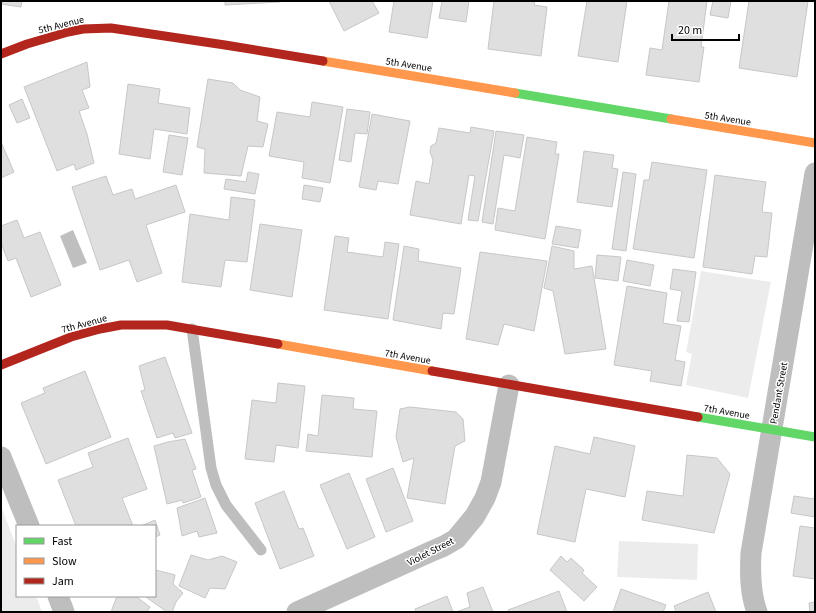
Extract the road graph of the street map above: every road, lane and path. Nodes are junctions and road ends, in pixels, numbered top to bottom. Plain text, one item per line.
1 (1, 54) edge
2 (815, 143) edge
3 (815, 173) edge
4 (192, 329) junction
5 (1, 365) edge
6 (509, 385) junction
7 (772, 430) junction
8 (815, 437) edge
9 (1, 457) edge
10 (29, 525) edge
11 (261, 550) dead end
12 (58, 597) edge
13 (64, 612) edge
14 (297, 612) edge
15 (757, 612) edge

1 - 2 street, 5th Avenue
3 - 7 street, Pendant Street
4 - 5 street, 7th Avenue
4 - 6 street, 7th Avenue
4 - 11 lane
6 - 7 street, 7th Avenue
6 - 14 street, Violet Street
7 - 8 street, 7th Avenue
7 - 15 street, Pendant Street
9 - 10 street
12 - 13 street

